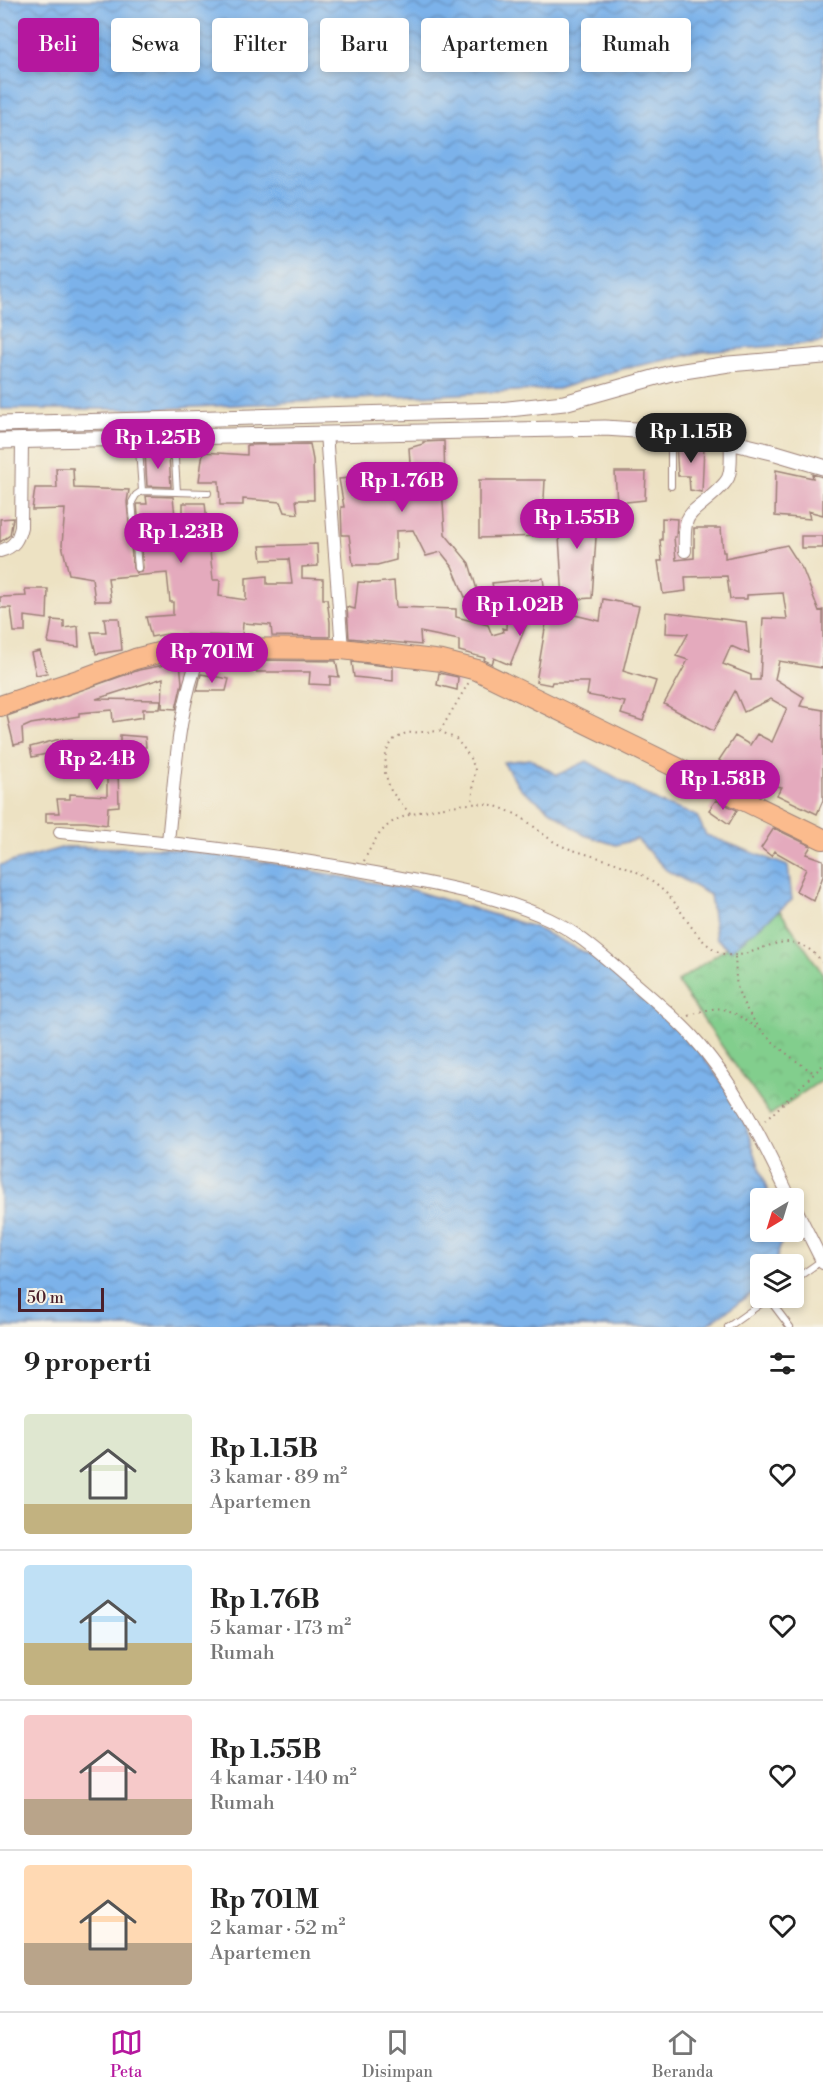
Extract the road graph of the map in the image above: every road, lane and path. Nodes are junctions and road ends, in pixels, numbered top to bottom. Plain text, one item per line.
1 (823, 356) edge
2 (564, 403) junction
3 (179, 420) junction
4 (0, 424) edge
5 (567, 428) junction
6 (671, 432) junction
7 (326, 433) junction
8 (177, 440) junction
9 (0, 441) edge
10 (22, 441) junction
11 (731, 442) junction
12 (144, 443) junction
13 (823, 467) edge
14 (671, 486) dead end
15 (142, 491) junction
16 (177, 492) junction
17 (208, 493) dead end
18 (0, 551) edge
19 (685, 551) dead end
20 (138, 568) dead end
21 (202, 648) junction
22 (342, 649) junction
23 (477, 670) junction
24 (0, 706) edge
25 (440, 731) junction
26 (472, 804) junction
27 (410, 814) junction
28 (60, 832) dead end
29 (823, 838) edge
30 (168, 841) junction
31 (360, 870) junction
32 (735, 957) junction
33 (823, 963) edge
34 (677, 1022) junction
35 (762, 1032) junction
36 (823, 1065) edge
37 (814, 1073) junction
38 (757, 1129) junction
39 (785, 1188) edge
40 (804, 1225) edge
41 (822, 1262) edge
42 (804, 1274) edge
43 (754, 1308) edge
44 (776, 1308) edge
45 (728, 1327) edge
46 (790, 1327) edge

1 - 2 street
2 - 3 street
2 - 5 street
3 - 4 street
3 - 8 street
5 - 6 street
5 - 7 street
6 - 11 street
6 - 14 lane
7 - 8 street
7 - 22 street
8 - 12 street
8 - 16 lane
9 - 10 street
10 - 12 street
10 - 18 street
11 - 13 street
11 - 19 street
12 - 15 lane
15 - 16 lane
15 - 20 lane
16 - 17 lane
21 - 22 highway
21 - 24 highway
21 - 30 street
22 - 23 highway
23 - 25 path
23 - 29 highway
25 - 26 path
25 - 27 path
26 - 27 path
26 - 32 path
27 - 31 path
28 - 30 street
30 - 31 street
31 - 34 street
32 - 33 path
32 - 35 path
34 - 35 path
34 - 38 street
35 - 37 path
36 - 37 path
37 - 38 path
38 - 39 street
40 - 41 street
41 - 42 lane
43 - 45 lane
44 - 46 lane

